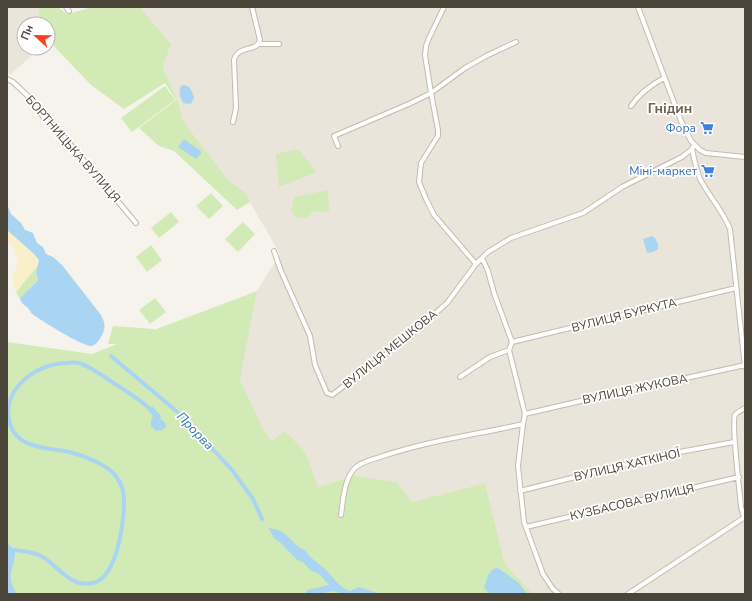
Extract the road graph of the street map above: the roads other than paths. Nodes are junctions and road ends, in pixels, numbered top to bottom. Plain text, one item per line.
1 (252, 7) edge
2 (444, 7) edge
3 (638, 7) edge
4 (516, 42) dead end
5 (259, 44) junction
6 (279, 44) dead end
7 (664, 78) junction
8 (7, 79) edge
9 (431, 93) junction
10 (631, 106) dead end
11 (233, 122) dead end
12 (338, 146) dead end
13 (693, 147) junction
14 (745, 157) edge
15 (136, 222) dead end
16 (274, 251) dead end
17 (482, 258) junction
18 (476, 264) junction
19 (736, 288) junction
20 (512, 342) junction
21 (509, 350) junction
22 (745, 366) edge
23 (460, 377) dead end
24 (745, 408) edge
25 (525, 414) junction
26 (522, 424) junction
27 (734, 442) junction
28 (739, 478) junction
29 (520, 491) junction
30 (341, 514) dead end
31 (745, 517) edge
32 (526, 527) junction
33 (559, 594) edge
34 (628, 594) edge

1 - 5 street
2 - 9 street
3 - 7 street
4 - 9 street
5 - 6 street
5 - 11 street
7 - 10 street
7 - 13 street
8 - 15 street, БОРТНИЦЬКА ВУЛИЦЯ
9 - 12 street
9 - 18 street
13 - 14 street
13 - 17 street, ВУЛИЦЯ МЕШКОВА
13 - 19 street
16 - 18 street, ВУЛИЦЯ МЕШКОВА
17 - 18 street, ВУЛИЦЯ МЕШКОВА
17 - 20 street
19 - 20 street, ВУЛИЦЯ БУРКУТА
19 - 22 street
20 - 21 street
21 - 23 street
21 - 25 street
22 - 25 street, ВУЛИЦЯ ЖУКОВА
24 - 27 street
25 - 26 street
26 - 29 street
26 - 30 street
27 - 28 street
27 - 29 street, ВУЛИЦЯ ХАТКІНОЇ
28 - 31 street
28 - 32 street, КУЗБАСОВА ВУЛИЦЯ
29 - 32 street
31 - 34 street
32 - 33 street

